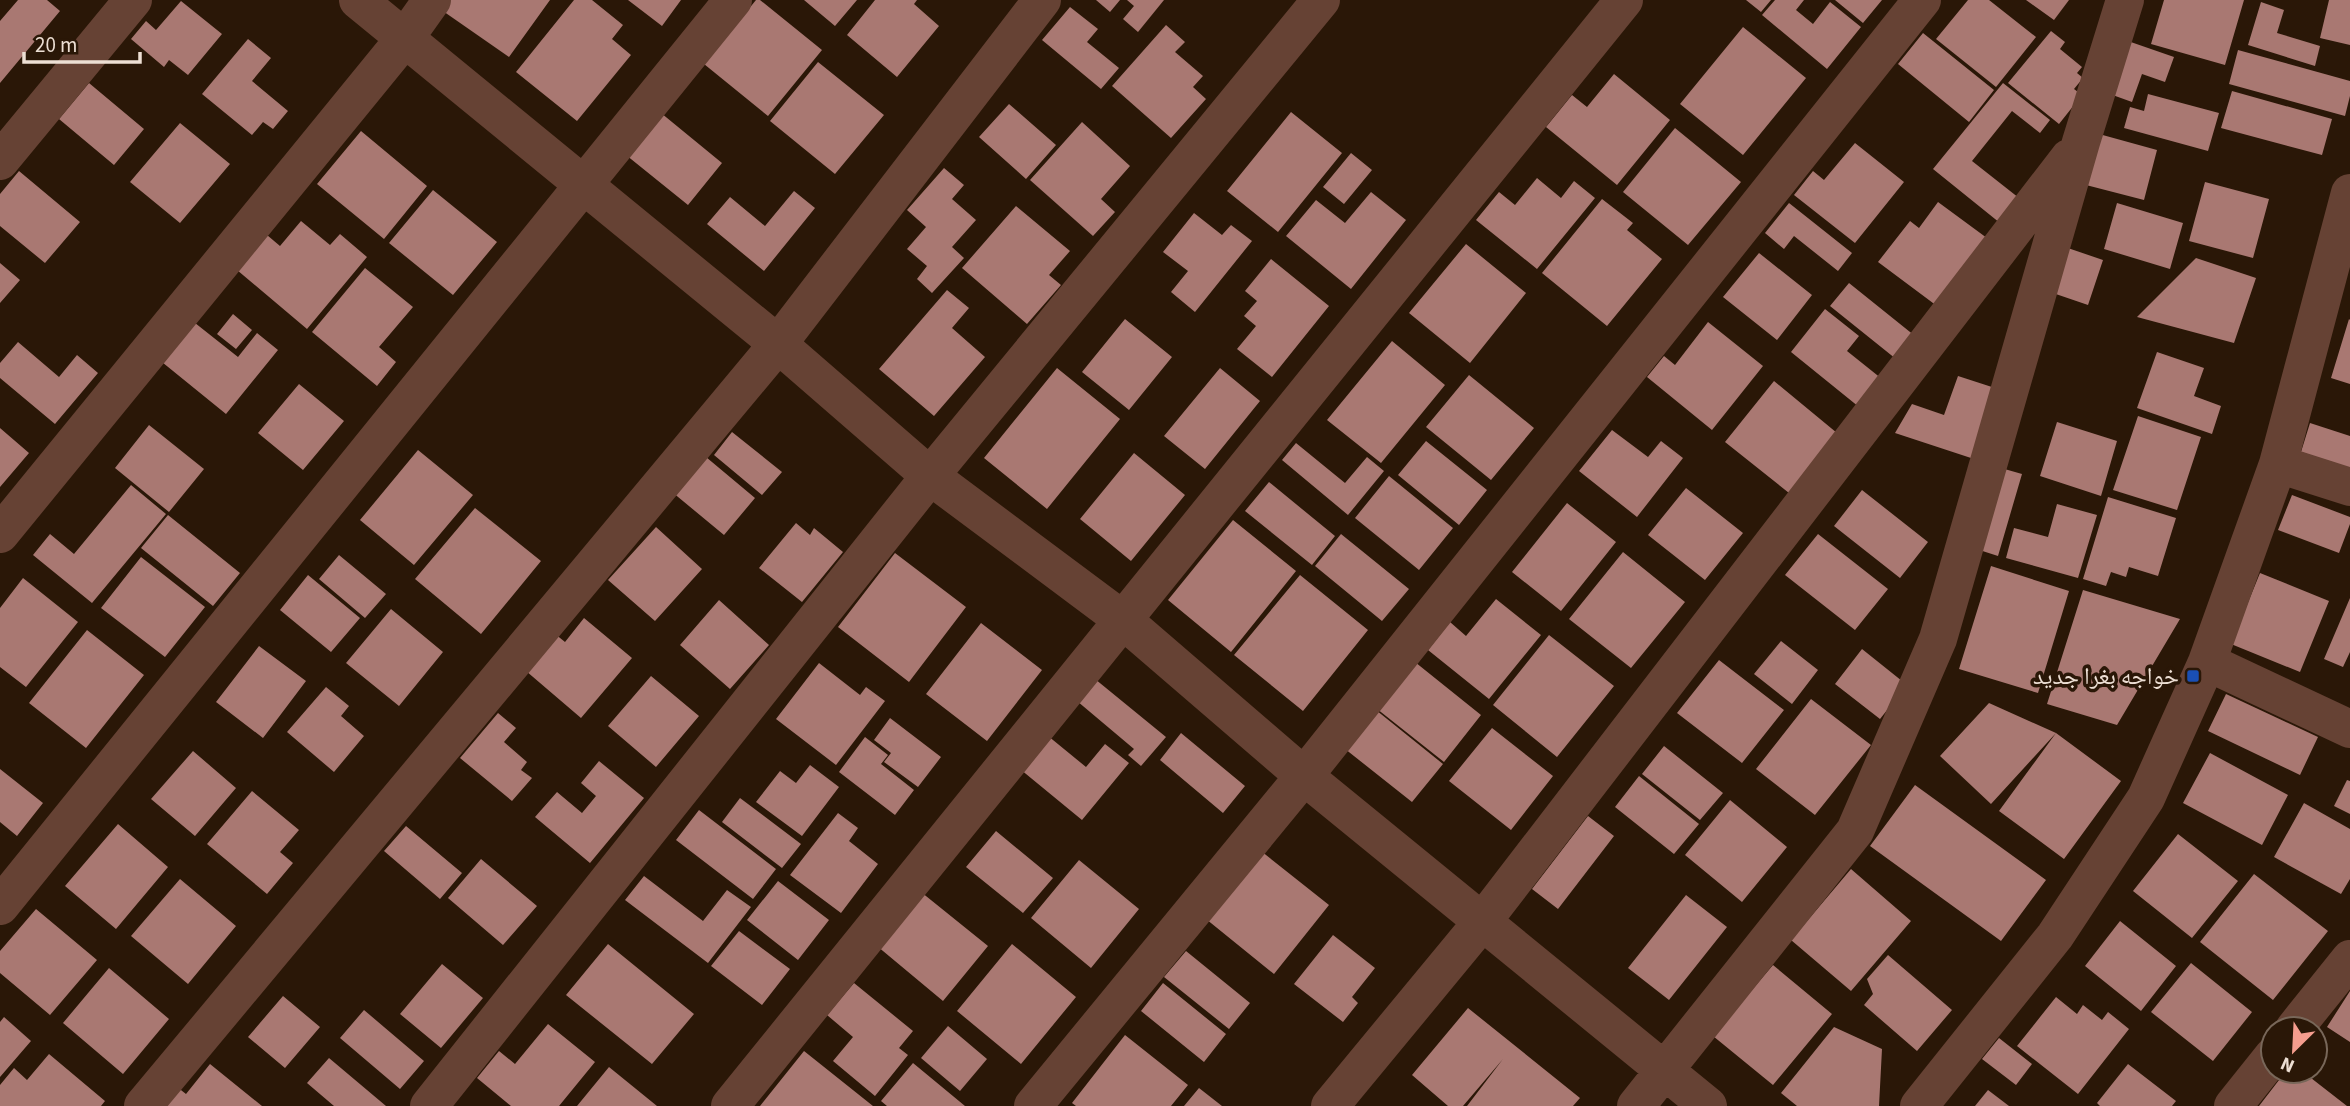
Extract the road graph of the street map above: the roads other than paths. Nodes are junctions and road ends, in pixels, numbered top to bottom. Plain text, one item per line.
1 (133, 0) edge
2 (358, 0) edge
3 (432, 0) edge
4 (733, 0) edge
5 (1042, 0) edge
6 (1321, 0) edge
7 (1624, 0) edge
8 (1922, 0) edge
9 (2125, 0) edge
10 (405, 38) junction
11 (2081, 142) junction
12 (0, 160) edge
13 (583, 184) junction
14 (2348, 207) edge
15 (778, 344) junction
16 (2278, 464) junction
17 (930, 475) junction
18 (2350, 487) edge
19 (0, 534) edge
20 (1123, 620) junction
21 (2207, 662) junction
22 (2350, 729) edge
23 (1304, 776) junction
24 (0, 906) edge
25 (1482, 922) junction
26 (2350, 959) edge
27 (2305, 1015) edge
28 (1664, 1072) junction
29 (2259, 1074) edge
30 (143, 1106) edge
31 (429, 1106) edge
32 (730, 1106) edge
33 (1033, 1106) edge
34 (1330, 1106) edge
35 (1636, 1106) edge
36 (1708, 1106) edge
37 (1919, 1106) edge
38 (2233, 1106) edge

1 - 12 street
2 - 10 street
3 - 10 street
4 - 13 street
5 - 15 street
6 - 17 street
7 - 20 street
8 - 23 street
9 - 11 street
10 - 13 street
10 - 19 street
11 - 25 street
11 - 28 street
13 - 15 street
13 - 24 street
14 - 16 street
15 - 17 street
15 - 30 street
16 - 18 street
16 - 21 street
17 - 20 street
17 - 31 street
20 - 23 street
20 - 32 street
21 - 22 street
21 - 37 street
23 - 25 street
23 - 33 street
25 - 28 street
25 - 34 street
26 - 27 street
28 - 35 street
28 - 36 street
29 - 38 street

